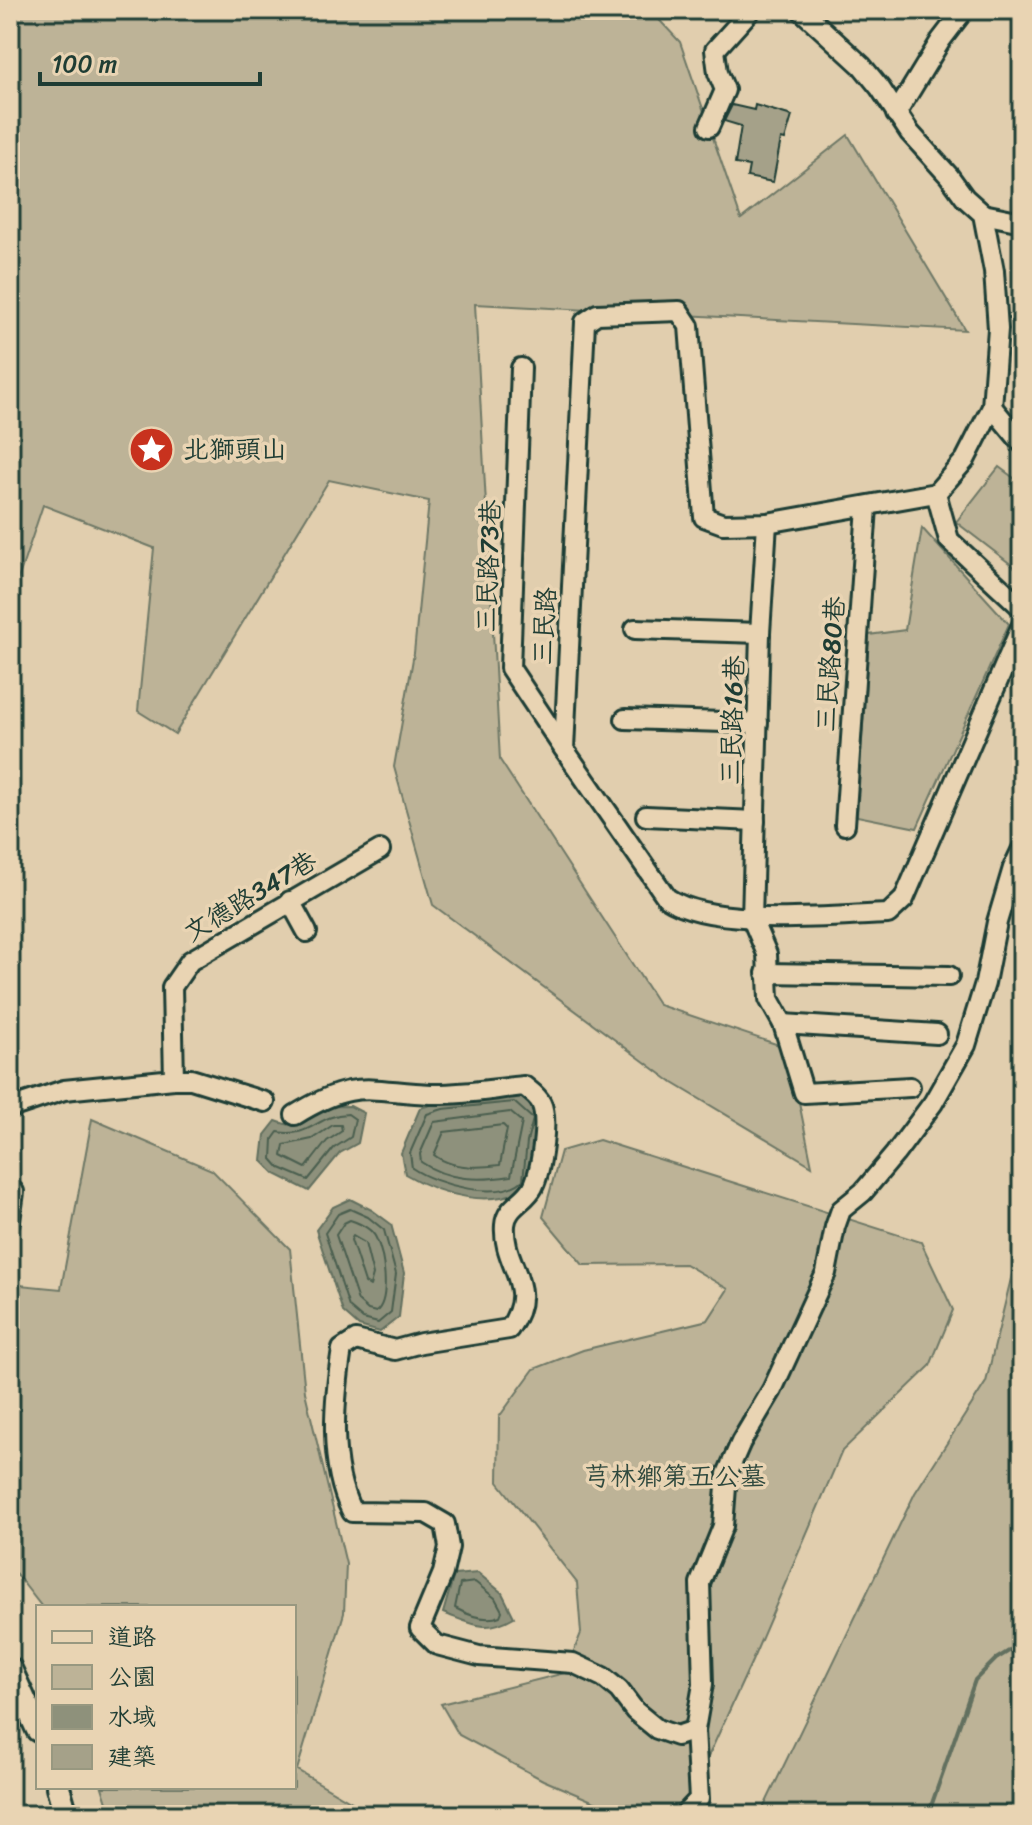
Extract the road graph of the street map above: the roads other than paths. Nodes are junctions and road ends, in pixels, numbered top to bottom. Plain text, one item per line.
1 (751, 10) edge
2 (801, 10) edge
3 (964, 10) edge
4 (896, 114) junction
5 (709, 127) dead end
6 (983, 214) junction
7 (1022, 222) edge
8 (521, 368) dead end
9 (992, 407) junction
10 (1022, 443) edge
11 (936, 493) junction
12 (867, 507) junction
13 (767, 523) junction
14 (1022, 608) edge
15 (1022, 625) edge
16 (635, 629) dead end
17 (760, 633) junction
18 (625, 719) dead end
19 (758, 723) junction
20 (564, 749) junction
21 (646, 816) dead end
22 (755, 821) junction
23 (845, 825) dead end
24 (1022, 849) edge
25 (380, 850) dead end
26 (290, 901) junction
27 (752, 919) junction
28 (307, 932) dead end
29 (766, 973) junction
30 (949, 976) dead end
31 (783, 1024) junction
32 (937, 1034) dead end
33 (174, 1079) junction
34 (910, 1087) dead end
35 (265, 1102) dead end
36 (10, 1108) edge
37 (295, 1115) dead end
38 (14, 1192) dead end
39 (10, 1221) edge
40 (10, 1669) edge
41 (36, 1726) edge
42 (695, 1730) junction
43 (59, 1789) edge
44 (66, 1815) edge
45 (684, 1815) edge

1 - 5 street
2 - 4 street
3 - 4 street
4 - 6 street
6 - 7 street
6 - 9 street
8 - 20 street, 三民路73巷
9 - 10 street
9 - 11 street
11 - 12 street, 三民路
11 - 14 street
12 - 13 street, 三民路
12 - 23 street, 三民路80巷
13 - 17 street, 三民路16巷
13 - 20 street, 三民路
15 - 27 street
16 - 17 street
17 - 19 street, 三民路16巷
18 - 19 street
19 - 22 street, 三民路16巷
20 - 27 street
21 - 22 street
22 - 27 street, 三民路16巷
24 - 42 street
25 - 26 street, 文德路347巷
26 - 28 street
26 - 33 street, 文德路347巷
27 - 29 street
29 - 30 street
29 - 31 street
31 - 32 street
31 - 34 street
33 - 35 street
33 - 36 street
37 - 42 street
38 - 39 street
40 - 41 main road
42 - 45 street
43 - 44 main road

